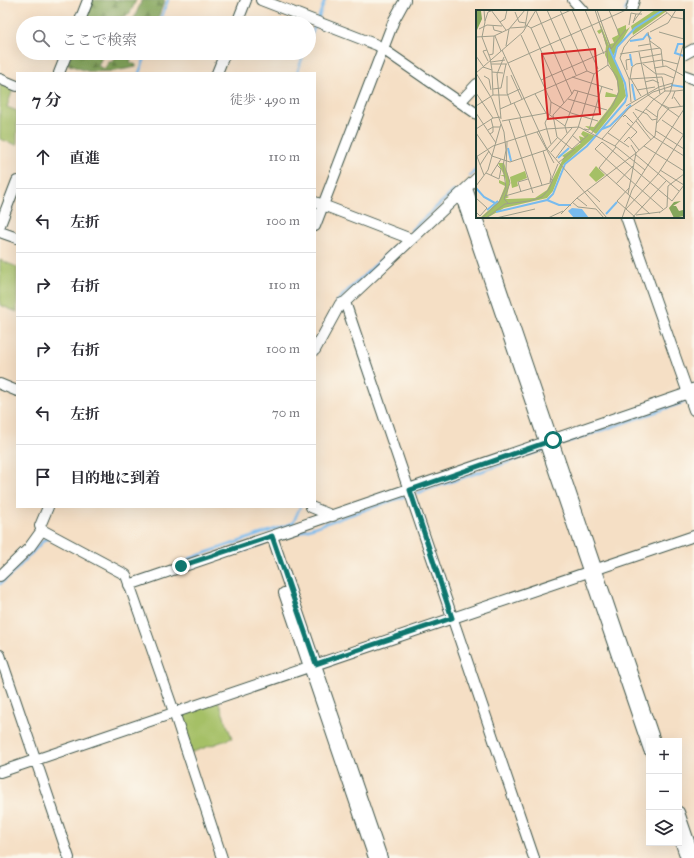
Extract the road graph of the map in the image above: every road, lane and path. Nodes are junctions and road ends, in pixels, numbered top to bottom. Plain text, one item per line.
1 (88, 0) edge
2 (246, 0) edge
3 (261, 0) edge
4 (405, 0) edge
5 (573, 0) edge
6 (634, 0) edge
7 (583, 10) edge
8 (630, 10) edge
9 (82, 16) edge
10 (239, 16) edge
11 (302, 16) edge
12 (316, 22) edge
13 (694, 49) edge
14 (384, 50) junction
15 (684, 54) edge
16 (65, 60) edge
17 (222, 60) edge
18 (60, 72) edge
19 (217, 72) edge
20 (684, 75) edge
21 (694, 78) edge
22 (0, 79) edge
23 (476, 85) edge
24 (16, 86) edge
25 (460, 102) junction
26 (476, 113) edge
27 (476, 179) edge
28 (16, 184) edge
29 (463, 191) junction
30 (319, 204) edge
31 (626, 218) edge
32 (316, 220) edge
33 (0, 224) edge
34 (0, 232) edge
35 (16, 238) edge
36 (411, 239) junction
37 (345, 302) junction
38 (316, 348) edge
39 (0, 384) edge
40 (16, 391) edge
41 (691, 392) edge
42 (694, 410) edge
43 (549, 442) junction
44 (410, 490) junction
45 (48, 508) edge
46 (313, 508) edge
47 (332, 516) junction
48 (42, 530) junction
49 (694, 536) edge
50 (269, 537) junction
51 (593, 571) junction
52 (0, 576) edge
53 (129, 585) junction
54 (452, 618) junction
55 (0, 655) edge
56 (313, 665) junction
57 (174, 712) junction
58 (654, 738) edge
59 (646, 740) edge
60 (36, 760) junction
61 (0, 772) edge
62 (682, 821) edge
63 (682, 846) edge
64 (694, 856) edge
65 (69, 858) edge
66 (222, 858) edge
67 (374, 858) edge
68 (382, 858) edge
69 (534, 858) edge
70 (686, 858) edge

1 - 9 street
2 - 10 street
3 - 11 street
4 - 14 street
5 - 7 street
6 - 8 street
12 - 14 street
13 - 15 street
14 - 25 street
14 - 30 street
16 - 18 street
17 - 19 street
20 - 21 street
22 - 24 street
23 - 25 street
25 - 26 street
27 - 29 street
28 - 33 street
29 - 36 street
29 - 43 street
30 - 32 street
30 - 36 street
31 - 41 street
34 - 35 street
36 - 37 street
37 - 38 street
37 - 44 street
39 - 40 street
41 - 42 street
41 - 43 street
43 - 44 street
43 - 51 street
44 - 47 street
44 - 54 street
45 - 48 street
46 - 47 street
47 - 50 street
48 - 52 street
48 - 53 street
49 - 51 street
50 - 53 street
50 - 56 street
51 - 54 street
51 - 58 street
51 - 59 street
53 - 57 street
54 - 56 street
54 - 69 street
55 - 60 street
56 - 57 street
56 - 67 street
56 - 68 street
57 - 60 street
57 - 66 street
60 - 61 street
60 - 65 street
62 - 64 street
63 - 70 street

